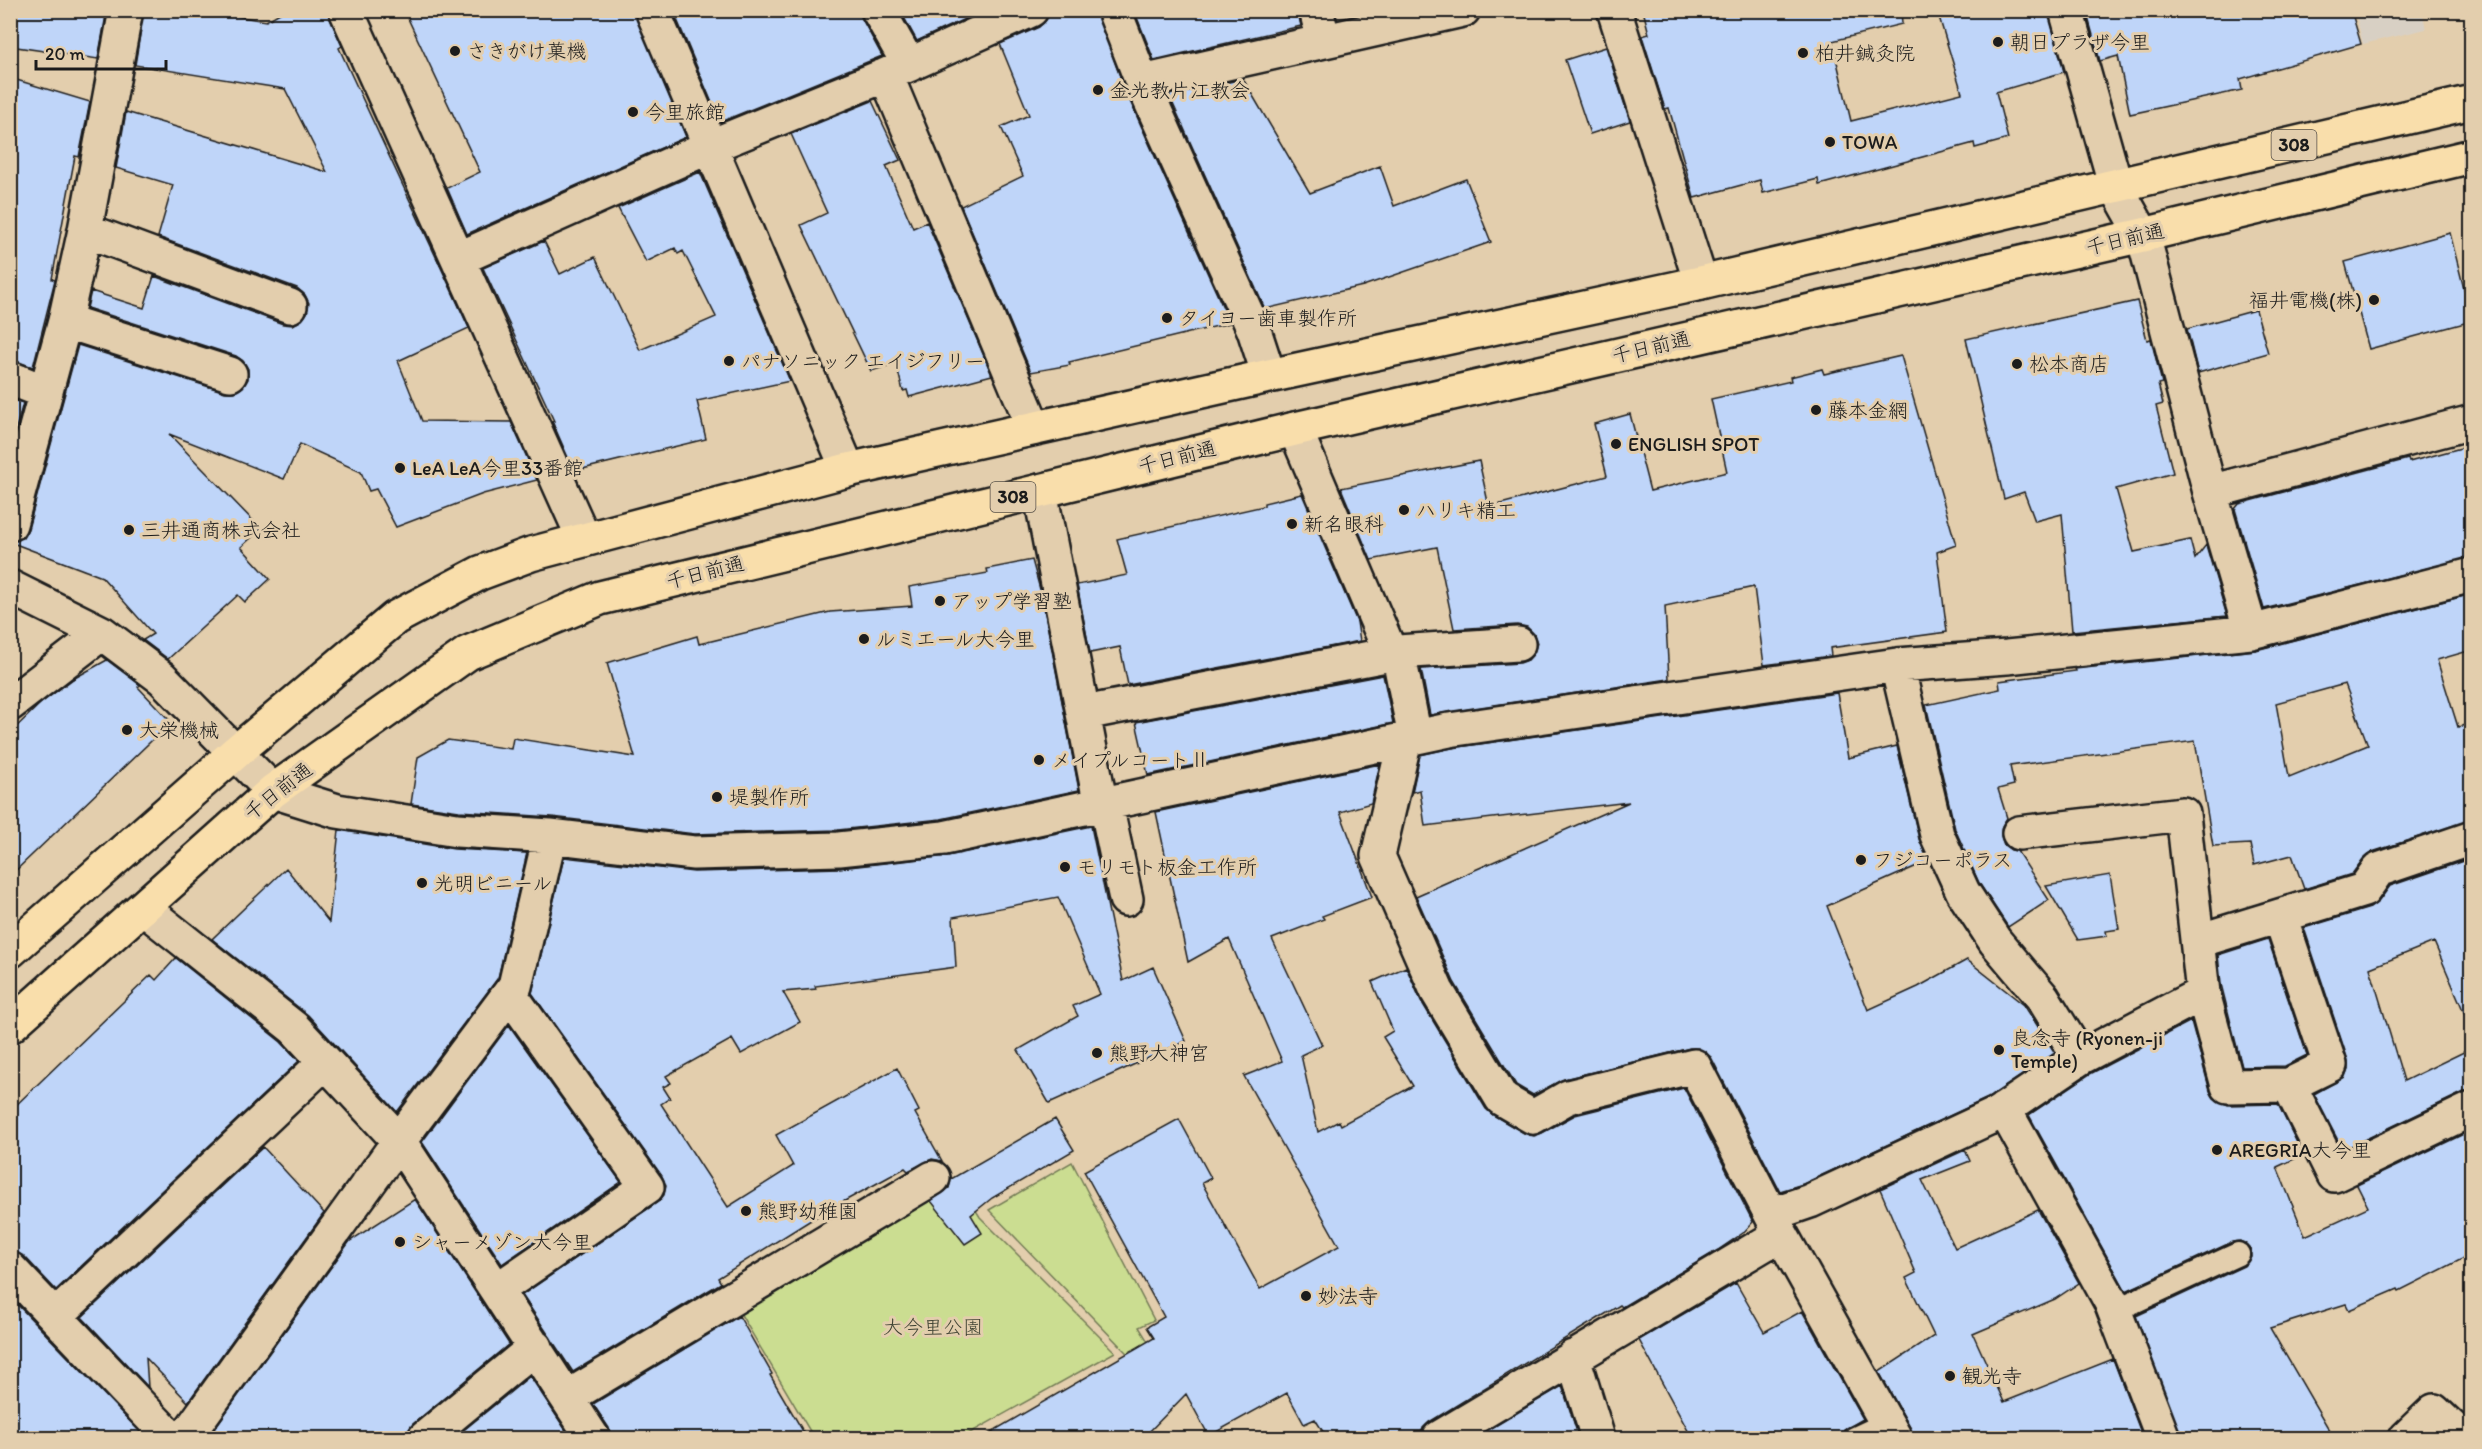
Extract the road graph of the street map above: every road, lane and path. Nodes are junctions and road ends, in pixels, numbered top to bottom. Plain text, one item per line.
1 (126, 10) edge
2 (346, 10) edge
3 (652, 10) edge
4 (878, 10) edge
5 (1031, 10) edge
6 (1114, 10) edge
7 (1463, 10) edge
8 (1614, 10) edge
9 (2066, 10) edge
10 (1320, 26) edge
11 (897, 70) junction
12 (1142, 82) junction
13 (2472, 102) edge
14 (711, 146) junction
15 (2472, 156) edge
16 (2116, 188) junction
17 (85, 230) junction
18 (2143, 235) junction
19 (458, 259) junction
20 (1701, 283) junction
21 (290, 306) dead end
22 (65, 321) junction
23 (230, 374) dead end
24 (1269, 376) junction
25 (10, 378) edge
26 (45, 392) junction
27 (2472, 422) edge
28 (1034, 428) junction
29 (1294, 429) junction
30 (848, 470) junction
31 (1040, 491) junction
32 (2210, 492) junction
33 (10, 524) edge
34 (584, 539) junction
35 (2472, 575) edge
36 (10, 587) edge
37 (2251, 632) junction
38 (102, 633) junction
39 (1518, 644) dead end
40 (1395, 653) junction
41 (1898, 664) junction
42 (10, 704) edge
43 (1084, 713) junction
44 (1410, 738) junction
45 (235, 753) junction
46 (273, 791) junction
47 (1103, 805) junction
48 (2019, 833) dead end
49 (550, 836) junction
50 (2472, 838) edge
51 (1126, 899) dead end
52 (143, 908) junction
53 (2280, 916) junction
54 (2198, 941) junction
55 (10, 951) edge
56 (2204, 993) junction
57 (510, 994) junction
58 (10, 1026) edge
59 (2080, 1058) junction
60 (326, 1062) junction
61 (2289, 1085) junction
62 (2004, 1109) junction
63 (2472, 1109) edge
64 (399, 1141) junction
65 (933, 1178) dead end
66 (1776, 1224) junction
67 (2238, 1254) dead end
68 (10, 1269) edge
69 (497, 1290) junction
70 (2114, 1311) junction
71 (56, 1316) junction
72 (535, 1347) junction
73 (1573, 1357) junction
74 (568, 1397) junction
75 (1891, 1431) edge
76 (171, 1438) edge
77 (185, 1438) edge
78 (425, 1438) edge
79 (593, 1438) edge
80 (1439, 1438) edge
81 (1598, 1438) edge
82 (1855, 1438) edge
83 (2163, 1438) edge
84 (2406, 1438) edge
85 (2463, 1438) edge

1 - 17 street
2 - 19 street
3 - 14 street
4 - 11 street
5 - 11 street
6 - 12 street
7 - 10 street
8 - 20 street
9 - 16 street
10 - 12 street
11 - 14 street
11 - 28 street
12 - 24 street
13 - 16 highway, 308
14 - 19 street
14 - 30 street
15 - 18 highway, 千日前通 / 308
16 - 18 street
16 - 20 highway, 308
17 - 21 street
17 - 22 street
18 - 29 highway, 千日前通 / 308
18 - 32 street
19 - 34 street
20 - 24 highway, 308
22 - 23 street
22 - 26 street
24 - 28 highway, 308
25 - 26 street
26 - 33 street
27 - 32 street
28 - 30 highway, 308
29 - 31 highway, 千日前通 / 308
29 - 40 street
30 - 34 highway, 308
31 - 43 street
31 - 46 highway, 千日前通 / 308
32 - 37 street
34 - 45 highway, 308
35 - 37 street
36 - 38 street
37 - 41 street
38 - 42 street
38 - 45 street
39 - 40 street
40 - 43 street
40 - 44 street
41 - 44 street
41 - 59 street
43 - 47 street
44 - 47 street
44 - 66 street
45 - 46 street
45 - 55 highway, 308
46 - 49 street
46 - 52 highway, 千日前通 / 308
47 - 49 street
47 - 51 street
48 - 54 street
49 - 57 street
50 - 53 street
52 - 58 highway, 千日前通 / 308
52 - 60 street
53 - 54 street
53 - 61 street
54 - 56 street
56 - 59 street
56 - 61 street
57 - 64 street
57 - 69 street
59 - 62 street
60 - 64 street
60 - 71 street
61 - 63 street
62 - 66 street
62 - 70 street
64 - 69 street
64 - 77 street
65 - 74 street
66 - 73 street
66 - 75 street
67 - 70 lane
68 - 71 street
69 - 72 street
70 - 83 street
71 - 76 street
72 - 74 street
72 - 78 street
73 - 80 street
73 - 81 street
74 - 79 street
75 - 82 lane
84 - 85 street

